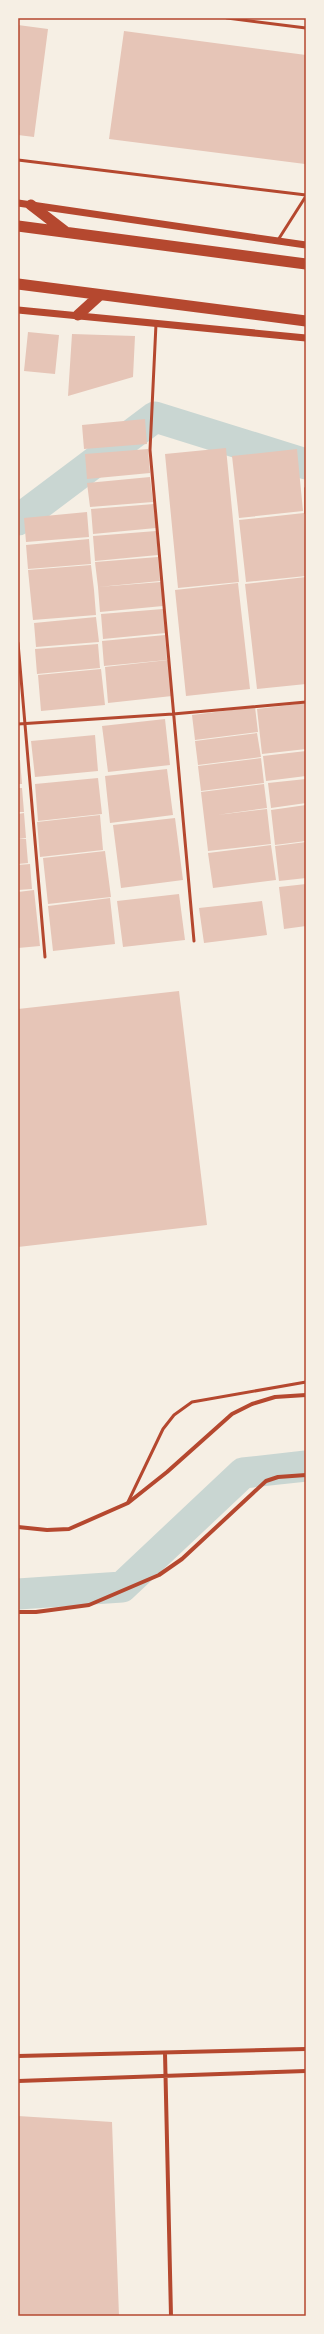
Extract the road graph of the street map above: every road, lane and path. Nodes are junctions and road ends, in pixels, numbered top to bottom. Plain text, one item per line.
1 (227, 18) edge
2 (306, 28) edge
3 (18, 160) edge
4 (306, 196) edge
5 (18, 203) edge
6 (32, 205) junction
7 (18, 226) edge
8 (66, 232) junction
9 (277, 241) junction
10 (306, 245) edge
11 (306, 264) edge
12 (18, 284) edge
13 (100, 295) junction
14 (18, 310) edge
15 (78, 315) junction
16 (306, 321) edge
17 (156, 324) junction
18 (306, 338) edge
19 (306, 488) edge
20 (306, 513) edge
21 (18, 643) edge
22 (306, 702) edge
23 (173, 714) junction
24 (26, 723) junction
25 (18, 724) edge
26 (194, 941) dead end
27 (45, 957) dead end
28 (306, 1382) edge
29 (306, 1395) edge
30 (306, 1475) edge
31 (128, 1503) junction
32 (18, 1527) edge
33 (18, 1612) edge
34 (306, 2049) edge
35 (165, 2053) junction
36 (18, 2056) edge
37 (306, 2071) edge
38 (166, 2075) junction
39 (18, 2081) edge
40 (171, 2316) edge

1 - 2 lane
3 - 4 lane
4 - 9 lane
5 - 6 street
6 - 8 highway
6 - 9 street
7 - 8 highway
8 - 11 highway
9 - 10 street
12 - 13 highway
13 - 15 highway
13 - 16 highway
14 - 15 street
15 - 17 street
17 - 18 street
17 - 23 lane
19 - 20 lane
21 - 24 lane
22 - 23 lane
23 - 24 lane
23 - 26 lane
24 - 25 lane
24 - 27 lane
28 - 31 lane
29 - 31 street
30 - 33 street
31 - 32 street
34 - 35 street
35 - 36 street
35 - 38 street
37 - 38 street
38 - 39 street
38 - 40 street

